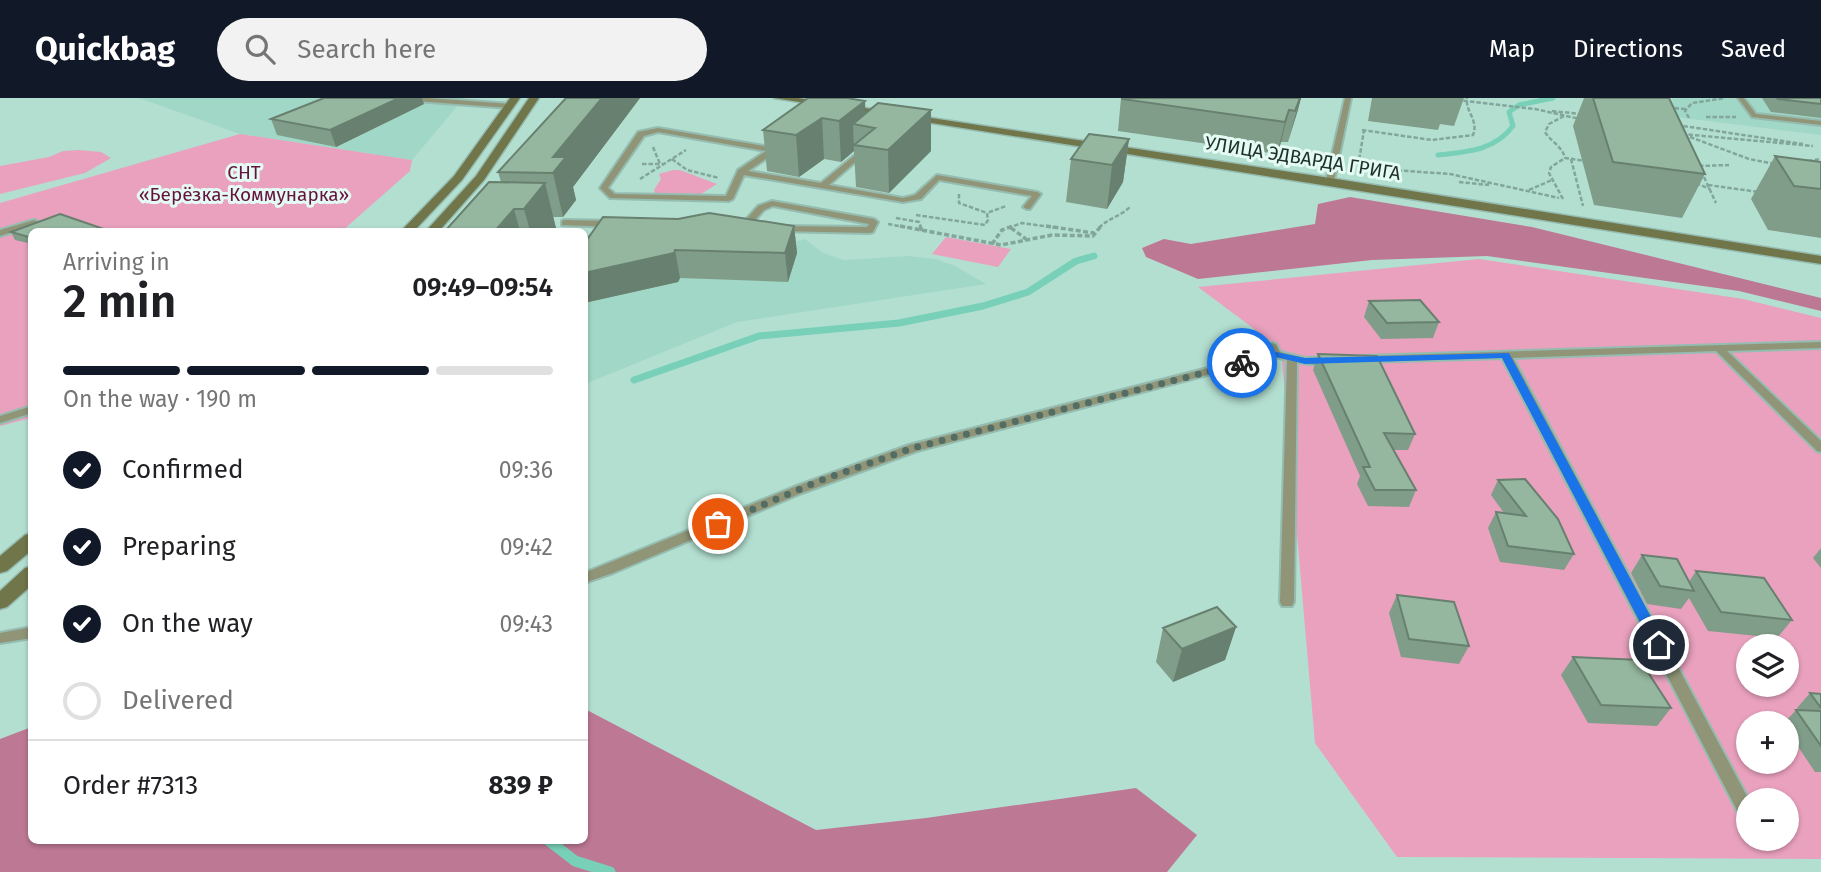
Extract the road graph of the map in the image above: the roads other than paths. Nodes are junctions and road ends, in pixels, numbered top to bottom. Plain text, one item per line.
1 (402, 98) edge
2 (534, 98) edge
3 (779, 98) edge
4 (1348, 98) edge
5 (1741, 98) edge
6 (512, 102) edge
7 (1821, 123) edge
8 (876, 139) edge
9 (741, 172) junction
10 (1331, 181) junction
11 (823, 186) junction
12 (1027, 206) dead end
13 (874, 222) joint
14 (34, 223) edge
15 (553, 223) dead end
16 (620, 225) edge
17 (566, 227) edge
18 (730, 227) edge
19 (410, 228) edge
20 (437, 228) edge
21 (744, 228) junction
22 (758, 228) edge
23 (772, 228) edge
24 (0, 233) edge
25 (1821, 260) edge
26 (1821, 345) edge
27 (1718, 348) junction
28 (1506, 355) junction
29 (1292, 358) junction
30 (1358, 359) edge
31 (1345, 360) edge
32 (28, 410) edge
33 (0, 420) edge
34 (1821, 448) edge
35 (28, 542) edge
36 (0, 566) edge
37 (28, 577) edge
38 (588, 577) edge
39 (0, 602) edge
40 (1287, 602) dead end
41 (28, 633) edge
42 (0, 638) edge
43 (1736, 792) edge

1 - 6 lane
2 - 20 street
3 - 10 street, УЛИЦА ЭДВАРДА ГРИГА
4 - 10 lane
5 - 7 lane
6 - 19 street
8 - 11 lane
9 - 9 lane
9 - 11 lane
10 - 25 street, УЛИЦА ЭДВАРДА ГРИГА
11 - 12 lane
13 - 21 lane
13 - 23 lane
14 - 24 lane
15 - 17 lane
16 - 17 lane
18 - 21 lane
21 - 22 lane
26 - 27 lane
27 - 28 lane
27 - 34 lane
28 - 30 lane
28 - 43 lane
29 - 31 lane
29 - 38 lane
29 - 40 lane
32 - 33 lane
35 - 36 street
37 - 39 street
41 - 42 lane

